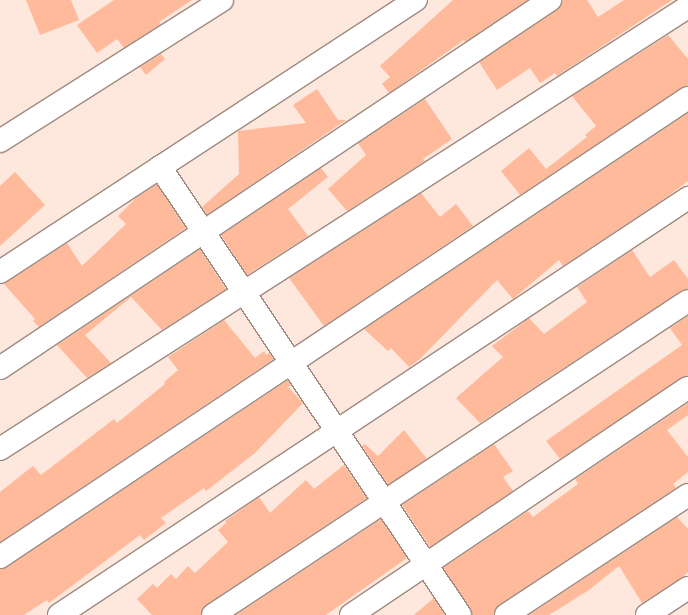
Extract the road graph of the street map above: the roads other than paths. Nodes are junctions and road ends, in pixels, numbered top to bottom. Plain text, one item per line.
1 (222, 0) edge
2 (416, 0) edge
3 (550, 0) edge
4 (688, 7) edge
5 (688, 98) edge
6 (0, 141) edge
7 (160, 167) junction
8 (688, 198) edge
9 (204, 232) junction
10 (0, 272) edge
11 (244, 292) junction
12 (688, 301) edge
13 (291, 363) junction
14 (0, 368) edge
15 (688, 388) edge
16 (337, 431) junction
17 (0, 449) edge
18 (688, 495) edge
19 (384, 502) junction
20 (0, 557) edge
21 (426, 565) junction
22 (688, 588) edge
23 (59, 615) edge
24 (213, 615) edge
25 (351, 615) edge
26 (460, 615) edge
27 (506, 615) edge
28 (647, 615) edge

1 - 6 street
2 - 7 street
3 - 9 street
4 - 11 street
5 - 13 street
7 - 9 street
7 - 10 street
8 - 16 street
9 - 11 street
9 - 14 street
11 - 13 street
11 - 17 street
12 - 19 street
13 - 16 street
13 - 20 street
15 - 21 street
16 - 19 street
16 - 23 street
18 - 27 street
19 - 21 street
19 - 24 street
21 - 25 street
21 - 26 street
22 - 28 street

